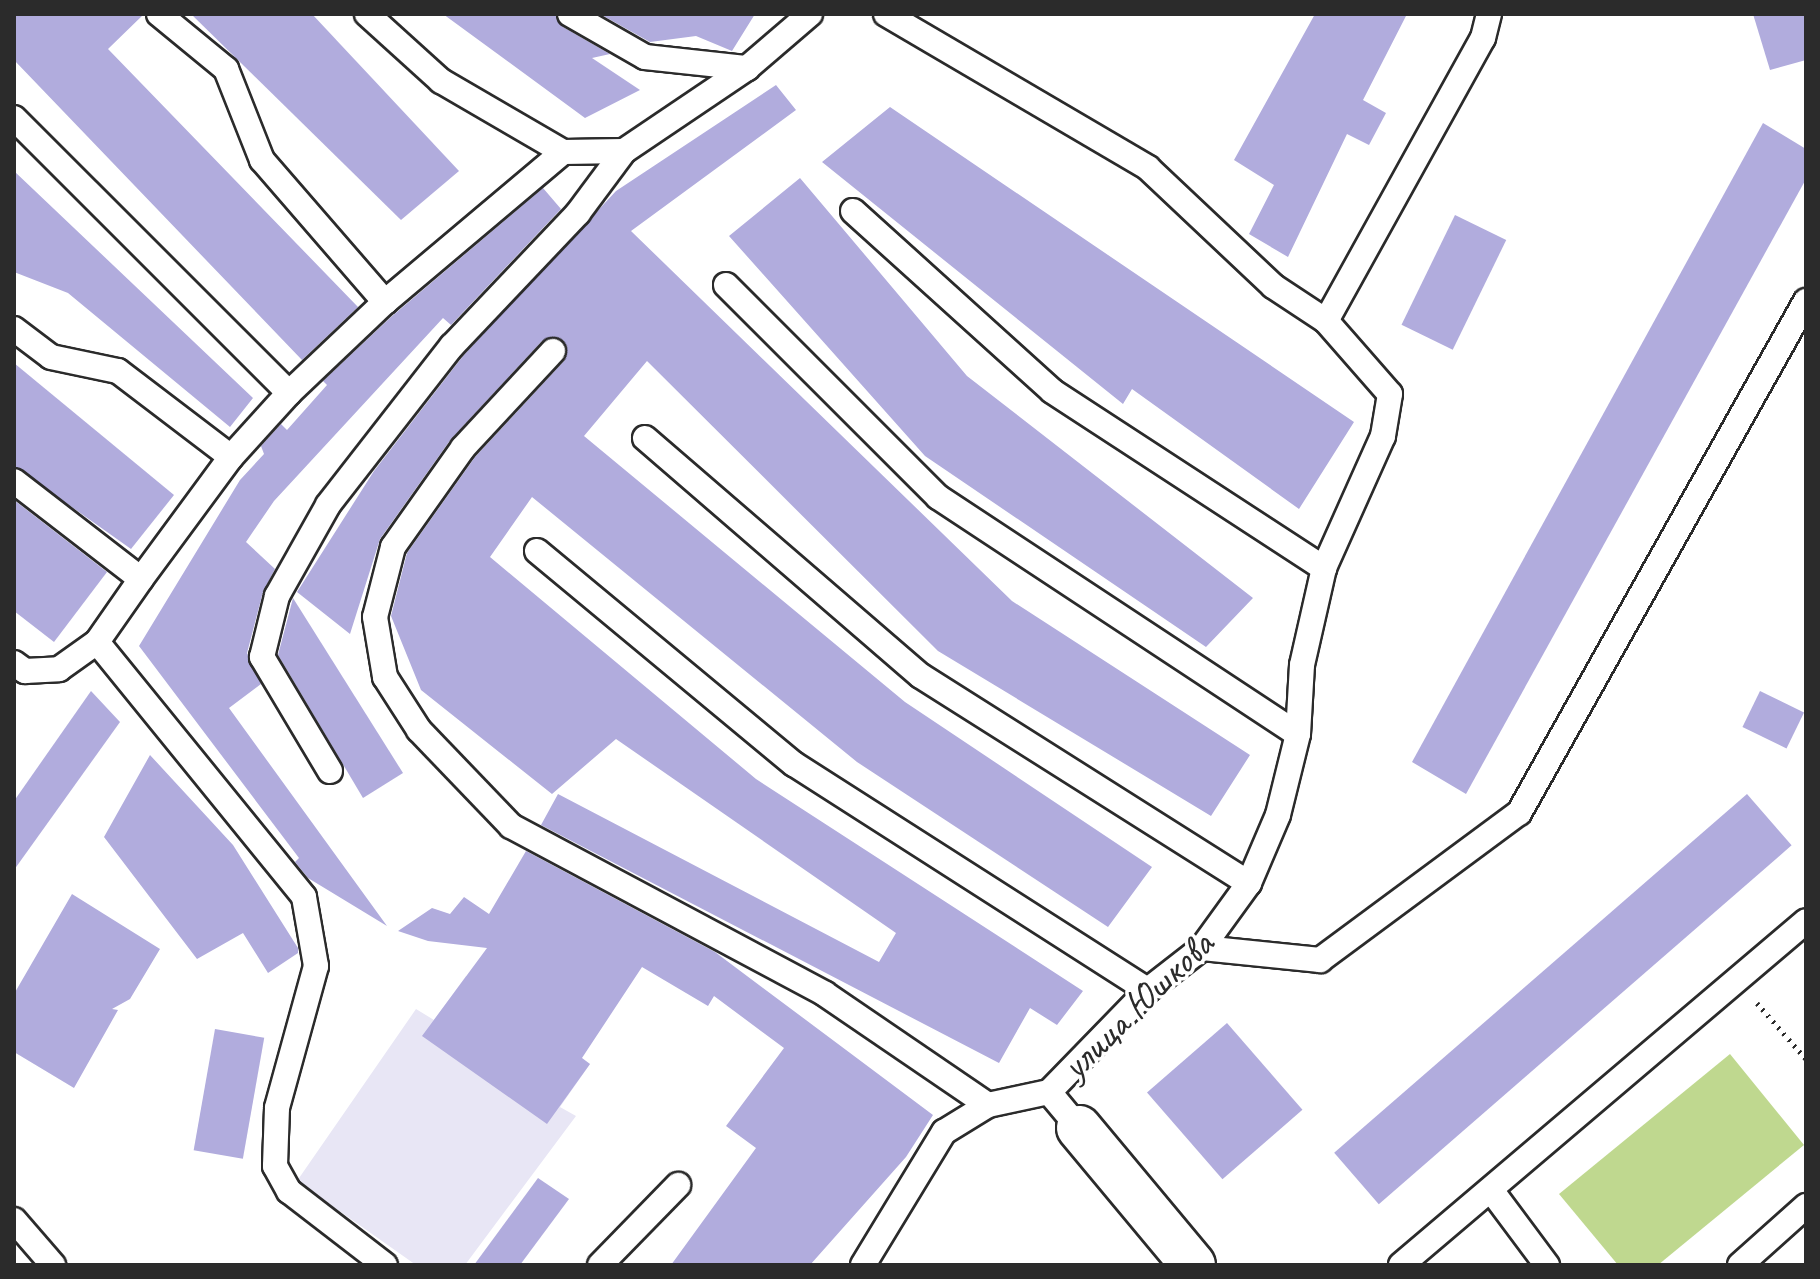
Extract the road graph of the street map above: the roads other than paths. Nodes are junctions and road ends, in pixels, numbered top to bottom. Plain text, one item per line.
1 (159, 14) edge
2 (367, 14) edge
3 (570, 14) edge
4 (810, 14) edge
5 (886, 14) edge
6 (1489, 14) edge
7 (747, 68) junction
8 (14, 118) edge
9 (624, 151) junction
10 (563, 152) junction
11 (853, 211) dead end
12 (726, 285) dead end
13 (1806, 301) edge
14 (385, 302) junction
15 (1326, 321) junction
16 (14, 329) edge
17 (553, 351) dead end
18 (289, 393) junction
19 (645, 438) dead end
20 (231, 457) junction
21 (14, 481) edge
22 (537, 551) dead end
23 (1324, 568) junction
24 (141, 579) junction
25 (97, 642) junction
26 (14, 663) edge
27 (1298, 734) junction
28 (330, 771) dead end
29 (1249, 883) junction
30 (1806, 921) edge
31 (1202, 948) junction
32 (1148, 990) junction
33 (1049, 1092) junction
34 (988, 1105) junction
35 (1079, 1128) joint
36 (678, 1185) dead end
37 (1491, 1190) junction
38 (1806, 1206) edge
39 (14, 1220) edge
40 (53, 1265) edge
41 (385, 1265) edge
42 (600, 1265) edge
43 (863, 1265) edge
44 (1193, 1265) edge
45 (1401, 1265) edge
46 (1547, 1265) edge
47 (1740, 1265) edge

1 - 14 lane
2 - 10 lane
3 - 7 lane
4 - 7 lane
5 - 15 lane
6 - 15 lane
7 - 9 lane
8 - 18 lane
9 - 10 lane
9 - 28 lane
10 - 14 lane
11 - 23 lane
12 - 27 lane
13 - 31 lane
14 - 18 lane
15 - 23 lane, улица Юшкова
16 - 20 lane
17 - 34 lane
18 - 20 lane
19 - 29 lane
20 - 24 lane
21 - 24 lane
22 - 32 lane
23 - 27 lane, улица Юшкова
24 - 25 lane
25 - 26 lane
25 - 41 lane
27 - 29 lane, улица Юшкова
29 - 31 lane, улица Юшкова
30 - 37 lane
31 - 32 lane, улица Юшкова
32 - 33 lane, улица Юшкова
33 - 34 lane
33 - 35 lane, улица Юшкова
34 - 43 lane
35 - 44 street, улица Юшкова
36 - 42 lane
37 - 45 lane
37 - 46 lane
38 - 47 lane
39 - 40 lane

